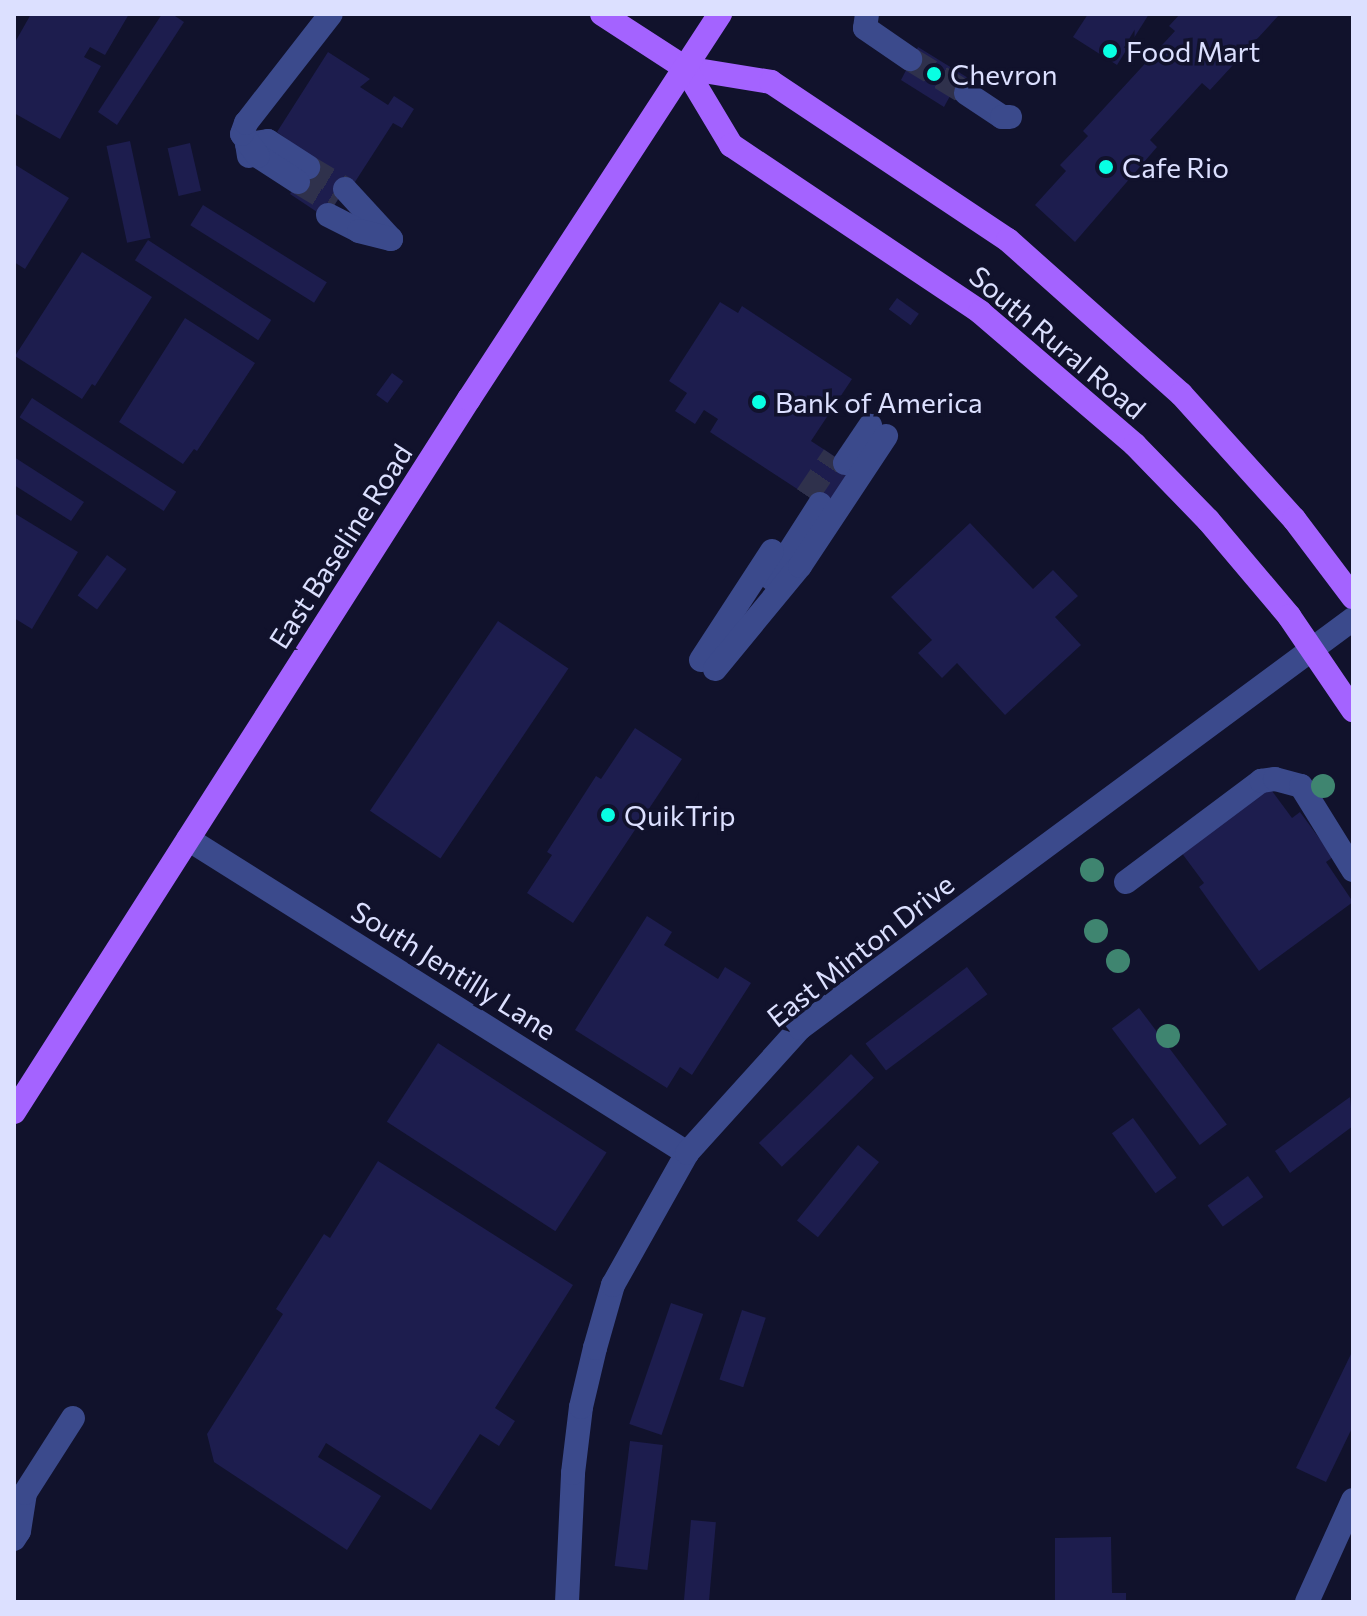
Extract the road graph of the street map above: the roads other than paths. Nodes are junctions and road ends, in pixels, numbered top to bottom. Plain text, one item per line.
1 (331, 14) edge
2 (602, 14) edge
3 (720, 14) edge
4 (867, 14) edge
5 (910, 59) tunnel mouth
6 (685, 68) junction
7 (966, 93) tunnel mouth
8 (1010, 117) dead end
9 (299, 180) tunnel mouth
10 (336, 203) tunnel mouth
11 (391, 239) dead end
12 (840, 460) tunnel mouth
13 (814, 500) tunnel mouth
14 (1353, 597) edge
15 (1353, 619) edge
16 (1313, 649) junction
17 (1353, 710) edge
18 (188, 839) junction
19 (1353, 870) edge
20 (1126, 882) dead end
21 (14, 1112) edge
22 (687, 1153) junction
23 (73, 1418) dead end
24 (18, 1499) edge
25 (1353, 1500) edge
26 (14, 1539) edge
27 (567, 1602) edge
28 (1307, 1602) edge

1 - 9 street
2 - 6 main road, South Rural Road
3 - 6 main road, East Baseline Road
4 - 5 street
6 - 14 main road, South Rural Road
6 - 16 main road, South Rural Road
6 - 18 main road, East Baseline Road
7 - 8 street
10 - 11 street
12 - 13 street
15 - 16 street, East Minton Drive
16 - 17 main road, South Rural Road
16 - 22 street, East Minton Drive
18 - 21 main road, East Baseline Road
18 - 22 street, South Jentilly Lane
19 - 20 street
22 - 27 street, East Minton Drive
23 - 24 street
24 - 26 street
25 - 28 street

